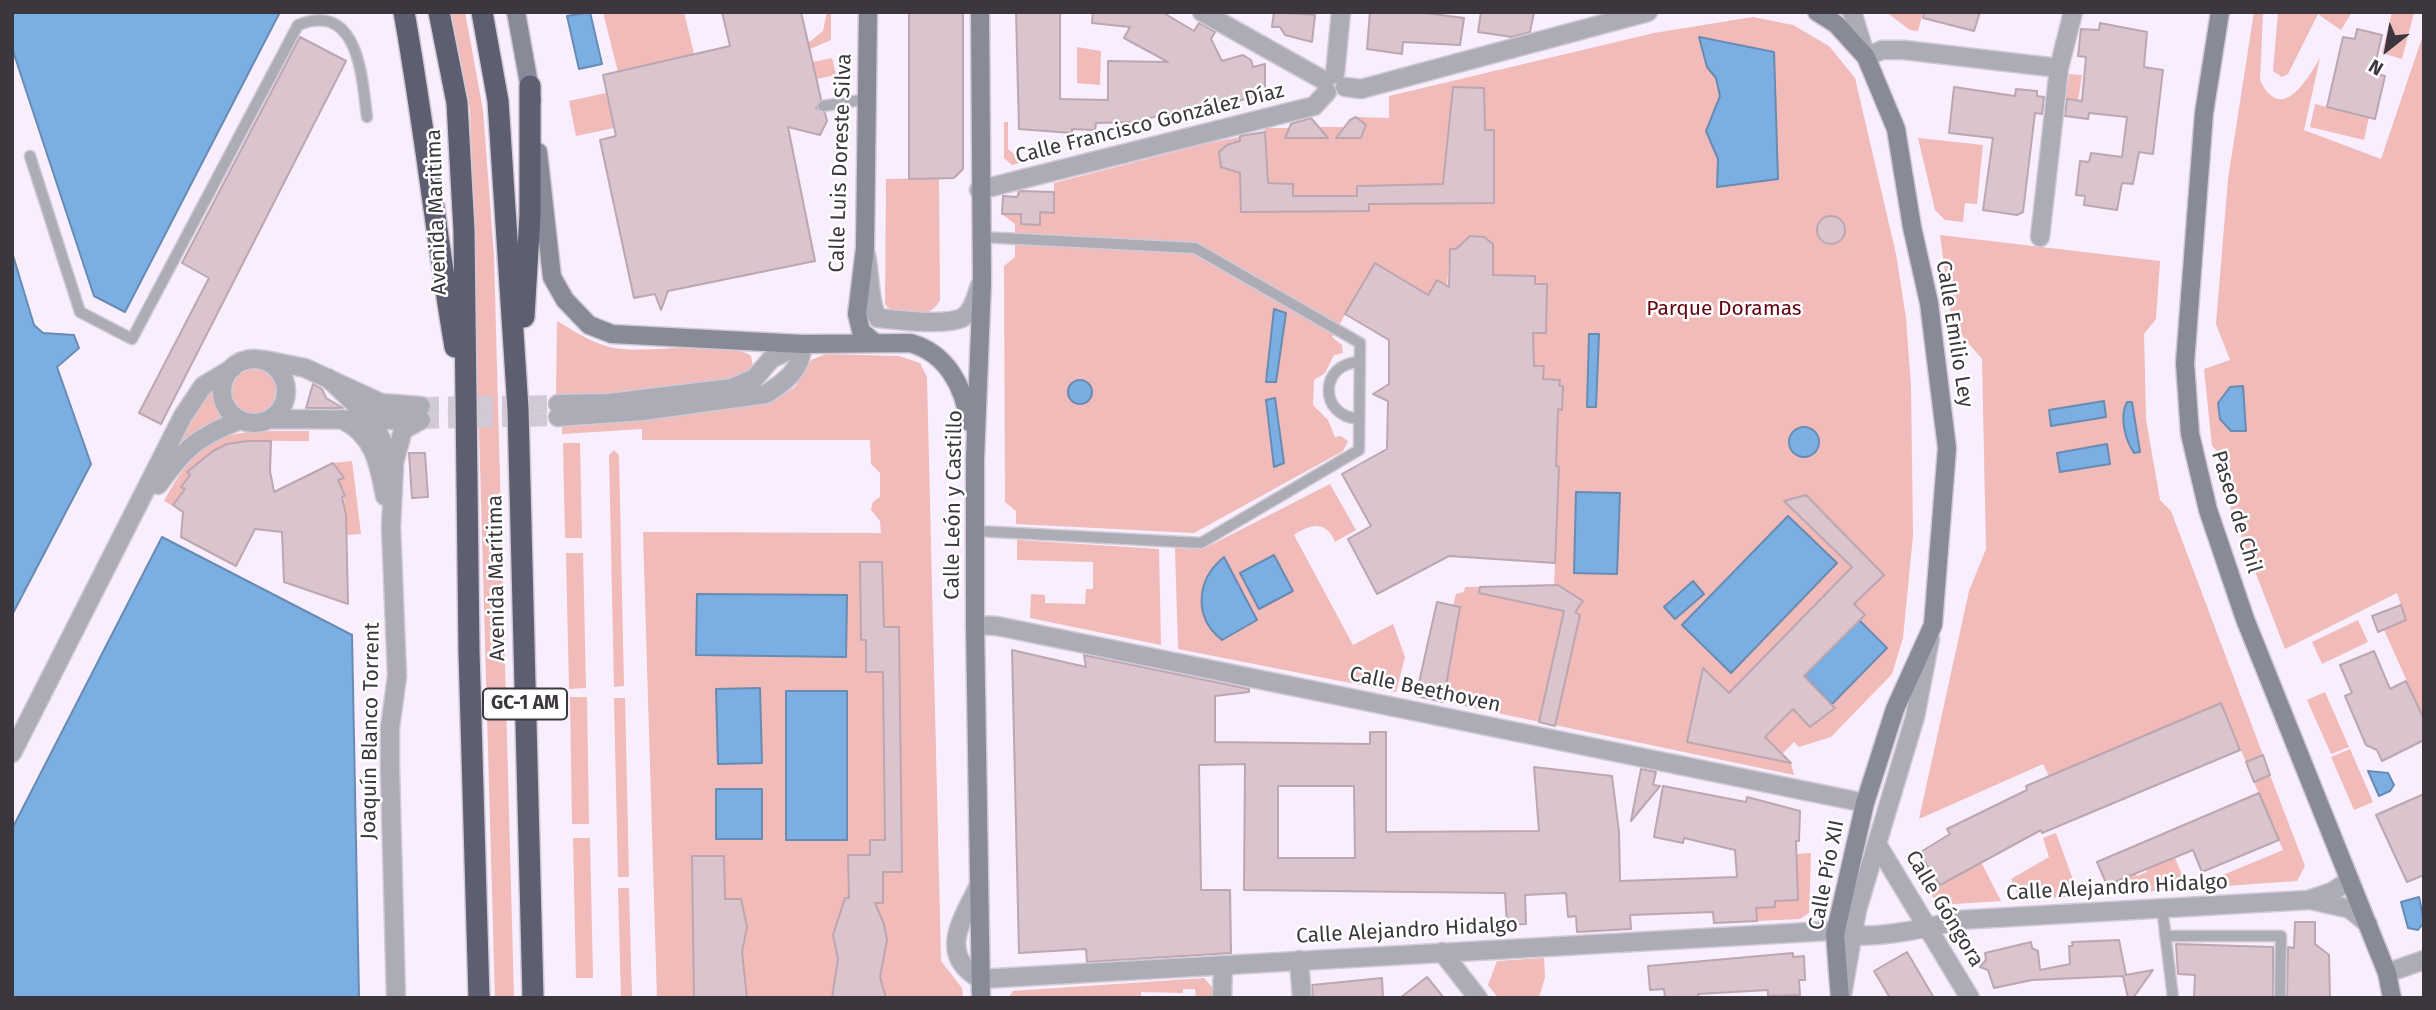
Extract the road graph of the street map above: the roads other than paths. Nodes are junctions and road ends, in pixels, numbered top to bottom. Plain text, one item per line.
1 (404, 12) edge
2 (439, 12) edge
3 (482, 12) edge
4 (516, 12) edge
5 (868, 12) edge
6 (980, 12) edge
7 (1202, 12) edge
8 (1341, 12) edge
9 (1648, 12) edge
10 (1817, 12) edge
11 (1852, 12) edge
12 (2073, 12) edge
13 (2220, 12) edge
14 (1866, 57) junction
15 (2059, 68) junction
16 (1333, 83) junction
17 (530, 86) junction
18 (867, 99) junction
19 (823, 106) dead end
20 (367, 117) dead end
21 (30, 156) dead end
22 (979, 191) junction
23 (2040, 236) dead end
24 (979, 237) junction
25 (865, 248) junction
26 (982, 282) junction
27 (857, 314) junction
28 (874, 342) junction
29 (802, 345) junction
30 (828, 345) junction
31 (258, 360) junction
32 (1360, 362) junction
33 (233, 368) junction
34 (328, 378) junction
35 (518, 410) junction
36 (467, 411) junction
37 (421, 413) junction
38 (270, 419) junction
39 (340, 419) junction
40 (1359, 419) junction
41 (240, 420) junction
42 (372, 420) junction
43 (975, 460) junction
44 (394, 466) junction
45 (133, 519) junction
46 (391, 527) junction
47 (977, 531) junction
48 (975, 625) junction
49 (1933, 625) junction
50 (12, 753) edge
51 (1865, 803) junction
52 (1877, 844) junction
53 (2350, 880) junction
54 (979, 886) junction
55 (2308, 900) junction
56 (2162, 907) junction
57 (2368, 924) junction
58 (1929, 928) junction
59 (1844, 935) junction
60 (2165, 936) junction
61 (1442, 952) junction
62 (1299, 960) junction
63 (2424, 960) edge
64 (1223, 967) junction
65 (2387, 973) junction
66 (980, 979) junction
67 (396, 998) edge
68 (479, 998) edge
69 (533, 998) edge
70 (981, 998) edge
71 (1222, 998) edge
72 (1302, 998) edge
73 (1478, 998) edge
74 (1841, 998) edge
75 (1970, 998) edge
76 (2173, 998) edge
77 (2280, 998) edge
78 (2392, 998) edge

1 - 36 highway
2 - 36 highway, Avenida Maritima / GC-1 AM
3 - 35 highway, GC-1 AM
4 - 17 street
5 - 18 street, Calle Luis Doreste Silva
6 - 22 street, Calle León y Castillo
7 - 16 street
8 - 16 street
9 - 16 street, Calle Francisco González Díaz
10 - 14 street, Calle Emilio Ley
11 - 14 street
12 - 15 street
13 - 53 street, Paseo de Chil
14 - 15 street
14 - 49 street, Calle Emilio Ley
15 - 23 street
16 - 22 street, Calle Francisco González Díaz
17 - 29 street
17 - 35 highway
18 - 19 lane
18 - 25 street, Calle Luis Doreste Silva
20 - 21 lane
22 - 24 street, Calle León y Castillo
24 - 26 street, Calle León y Castillo
24 - 32 lane
25 - 26 street
25 - 27 street, Calle Luis Doreste Silva
26 - 43 street, Calle León y Castillo
27 - 28 street
27 - 30 street
28 - 30 street
28 - 43 street
29 - 29 street
29 - 30 street
31 - 33 street
31 - 34 street
31 - 38 street
32 - 40 lane
32 - 40 lane
33 - 41 street
33 - 45 street
34 - 37 street
34 - 42 street, Joaquín Blanco Torrent
35 - 69 highway, Avenida Marítima / GC-1 AM
36 - 68 highway, Avenida Marítima / GC-1 AM
37 - 42 street
37 - 44 street, Joaquín Blanco Torrent
38 - 39 street
38 - 41 street
39 - 42 street
39 - 46 street
40 - 47 lane
41 - 45 street
42 - 44 street, Joaquín Blanco Torrent
43 - 47 street, Calle León y Castillo
44 - 46 street, Joaquín Blanco Torrent
45 - 50 street
46 - 67 street, Joaquín Blanco Torrent
47 - 48 street, Calle León y Castillo
48 - 51 street, Calle Beethoven
48 - 54 street, Calle León y Castillo
49 - 51 street, Calle Emilio Ley
49 - 52 street, Calle Emilio Ley
51 - 59 street, Calle Pío XII
52 - 58 street, Calle Góngora
52 - 59 street, Calle Pío XII
53 - 55 street, Calle Alejandro Hidalgo
53 - 57 street, Paseo de Chil
54 - 66 street, Calle León y Castillo
54 - 66 street
55 - 56 street, Calle Alejandro Hidalgo
55 - 57 street, Calle Alejandro Hidalgo
56 - 58 street, Calle Alejandro Hidalgo
56 - 60 lane
57 - 65 street, Paseo de Chil
58 - 59 street, Calle Alejandro Hidalgo
58 - 75 street, Calle Góngora
59 - 61 street, Calle Alejandro Hidalgo
59 - 74 street, Calle Pío XII
60 - 76 lane
60 - 77 lane
61 - 62 street, Calle Alejandro Hidalgo
61 - 73 street
62 - 64 street, Calle Alejandro Hidalgo
62 - 72 street
63 - 65 street
64 - 66 street, Calle Alejandro Hidalgo
64 - 71 street
65 - 78 street, Paseo de Chil
66 - 70 street, Calle León y Castillo

